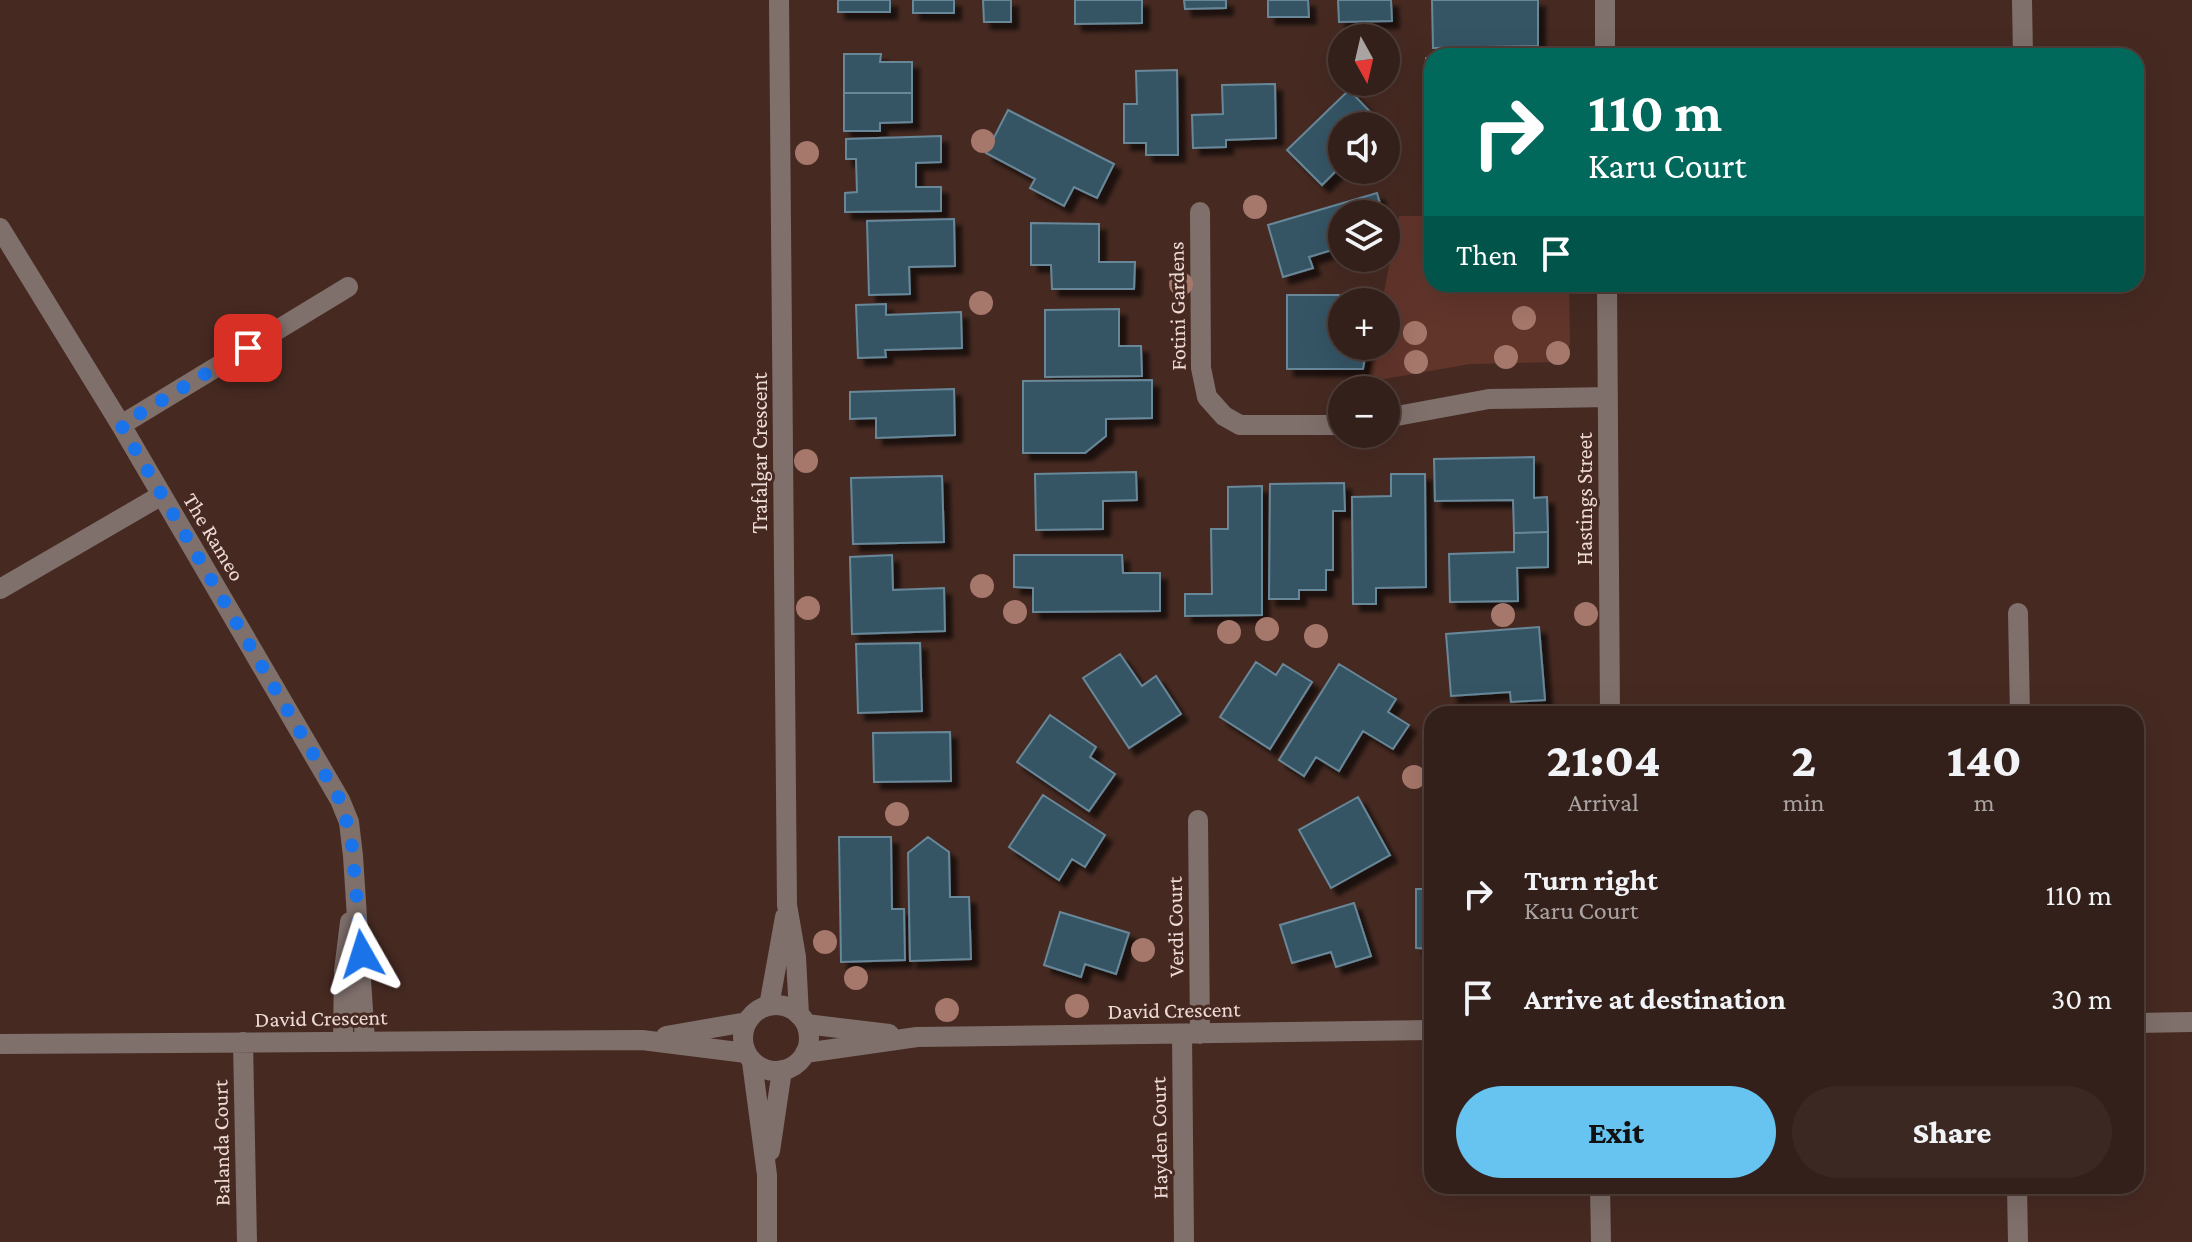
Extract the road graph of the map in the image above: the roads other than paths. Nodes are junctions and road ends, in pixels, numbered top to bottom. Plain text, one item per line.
1 (779, 0) edge
2 (1605, 0) edge
3 (2022, 0) edge
4 (1605, 48) edge
5 (2023, 48) edge
6 (1200, 212) dead end
7 (0, 228) edge
8 (348, 287) dead end
9 (1607, 292) edge
10 (1608, 397) junction
11 (1400, 415) edge
12 (121, 425) junction
13 (1328, 425) edge
14 (162, 495) junction
15 (0, 589) edge
16 (2018, 613) dead end
17 (1610, 706) edge
18 (2020, 706) edge
19 (1198, 820) dead end
20 (355, 882) junction
21 (787, 905) junction
22 (769, 1006) junction
23 (803, 1019) junction
24 (747, 1022) junction
25 (2192, 1022) edge
26 (2144, 1023) edge
27 (1424, 1030) edge
28 (1191, 1034) junction
29 (917, 1037) junction
30 (642, 1040) junction
31 (343, 1041) junction
32 (365, 1041) junction
33 (243, 1042) junction
34 (0, 1044) edge
35 (805, 1053) junction
36 (749, 1057) junction
37 (782, 1070) junction
38 (767, 1175) junction
39 (1600, 1194) edge
40 (2017, 1194) edge
41 (247, 1242) edge
42 (767, 1242) edge
43 (1184, 1242) edge
44 (1601, 1242) edge
45 (2018, 1242) edge

1 - 21 street, Trafalgar Crescent
2 - 4 street
3 - 5 street
6 - 13 street, Fotini Gardens
7 - 12 street, The Rameo
8 - 12 street
9 - 10 street, Hastings Street
10 - 11 street
10 - 17 street, Hastings Street
12 - 14 street, The Rameo
14 - 15 street
14 - 20 street, The Rameo
16 - 18 street
19 - 28 street, Verdi Court
20 - 31 street, The Rameo
20 - 32 street, The Rameo
21 - 22 street, Trafalgar Crescent
21 - 23 street, Trafalgar Crescent
22 - 23 street
22 - 24 street
23 - 29 street, David Crescent
23 - 35 street
24 - 30 street, David Crescent
24 - 36 street
25 - 26 street
27 - 28 street, David Crescent
28 - 29 street, David Crescent
28 - 43 street, Hayden Court
29 - 35 street, David Crescent
30 - 32 street, David Crescent
30 - 36 street, David Crescent
31 - 32 street, David Crescent
31 - 33 street, David Crescent
33 - 34 street, David Crescent
33 - 41 street, Balanda Court
35 - 37 street
36 - 37 street
36 - 38 street
37 - 38 street
38 - 42 street
39 - 44 street
40 - 45 street

